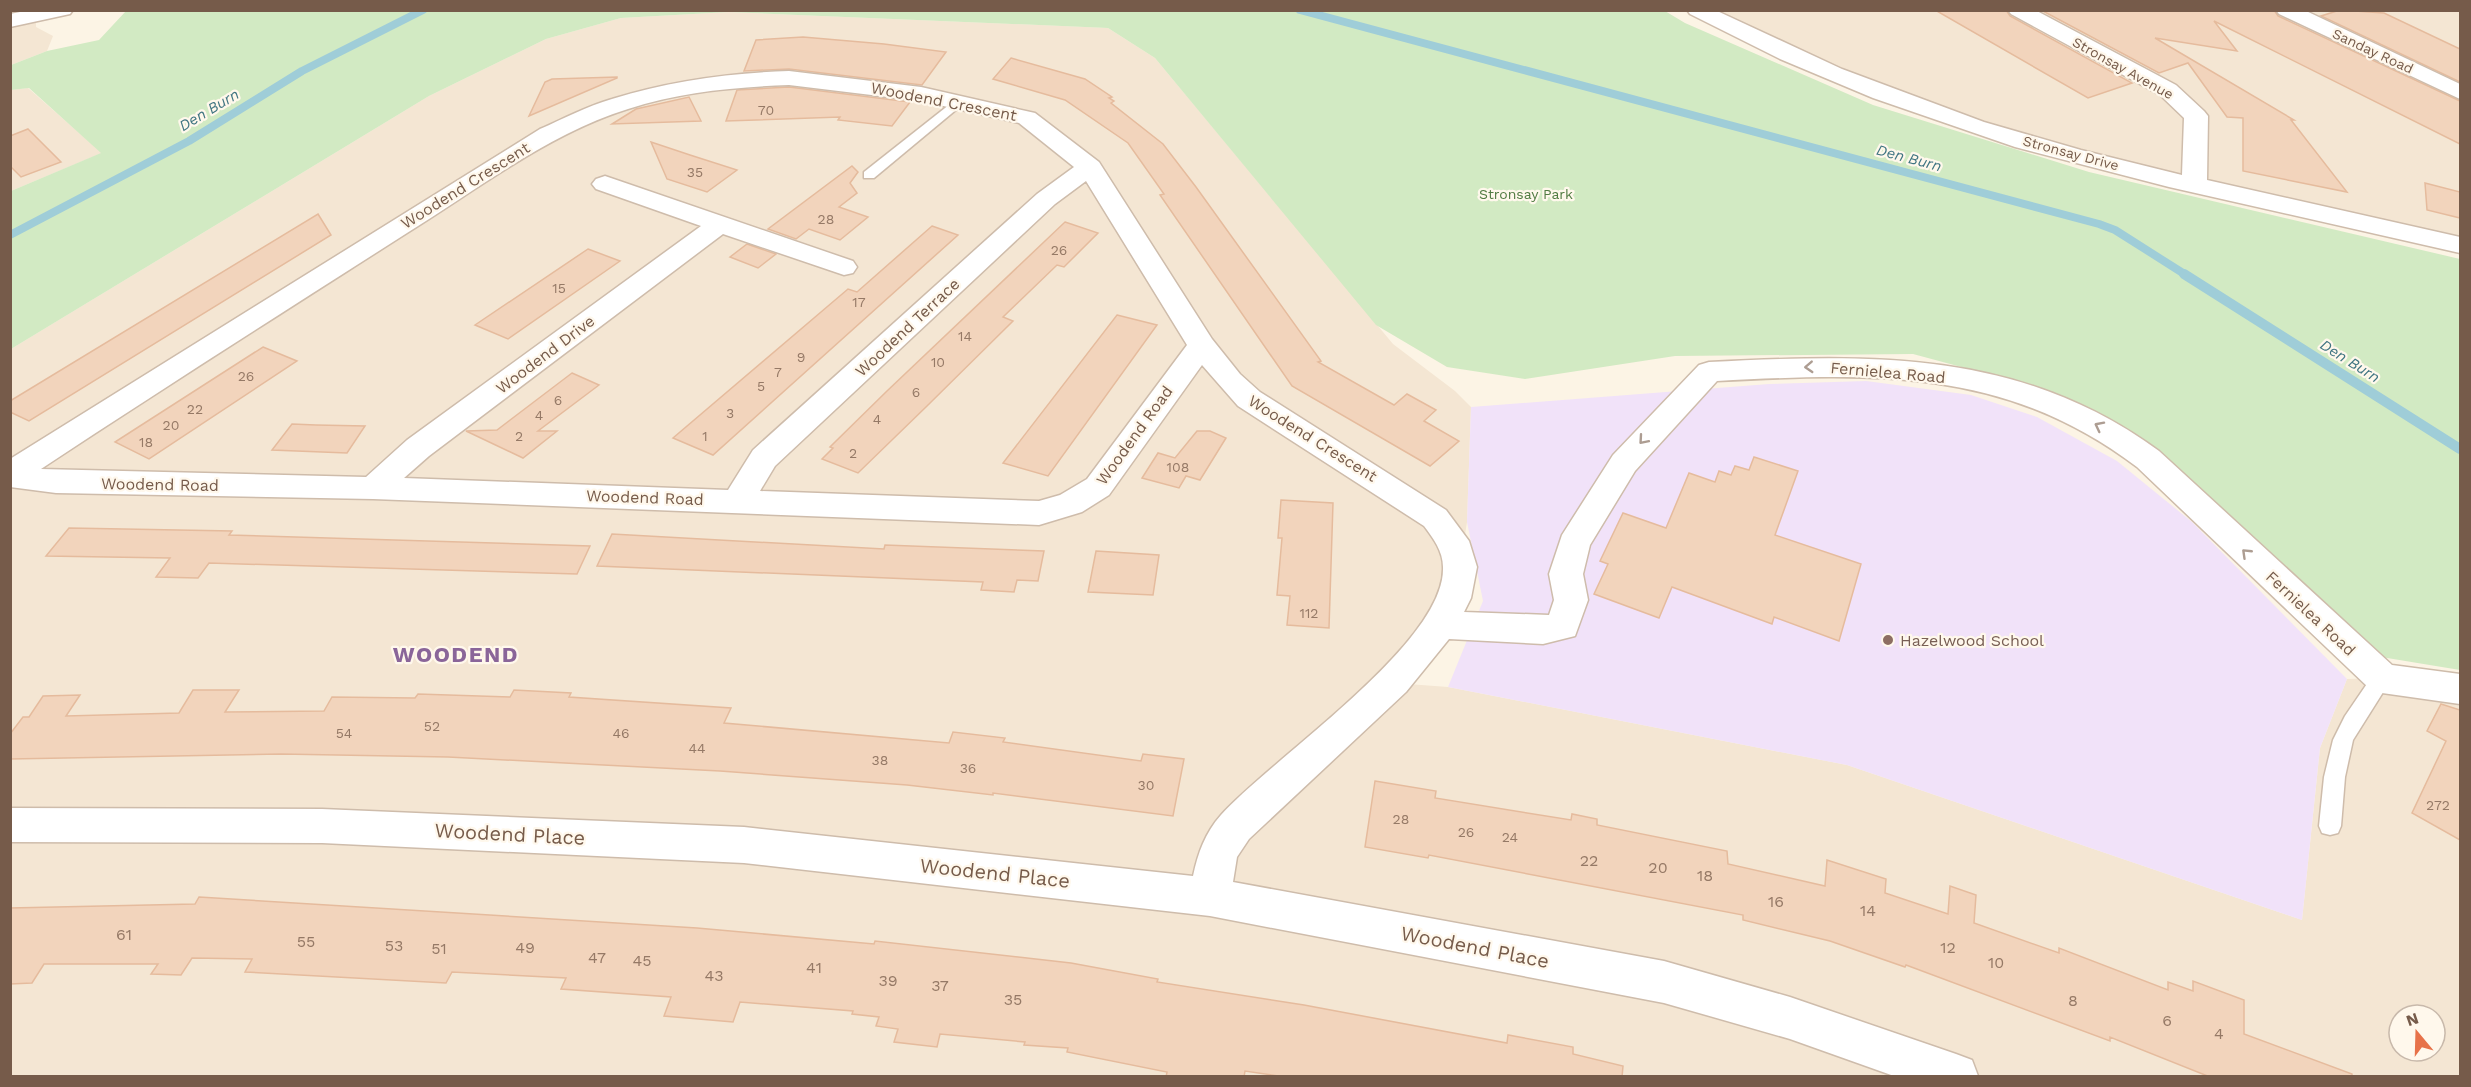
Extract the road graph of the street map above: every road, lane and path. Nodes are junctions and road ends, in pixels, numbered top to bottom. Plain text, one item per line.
1 (63, 10) edge
2 (1697, 10) edge
3 (2018, 10) edge
4 (2286, 10) edge
5 (10, 21) edge
6 (2460, 92) edge
7 (959, 101) junction
8 (1090, 167) junction
9 (869, 175) dead end
10 (2194, 184) junction
11 (612, 193) dead end
12 (720, 224) junction
13 (2460, 245) edge
14 (823, 266) dead end
15 (1202, 345) junction
16 (10, 475) edge
17 (373, 488) junction
18 (738, 500) junction
19 (1440, 625) junction
20 (2382, 678) junction
21 (2460, 689) edge
22 (10, 825) edge
23 (2330, 826) dead end
24 (1210, 897) junction
25 (1956, 1077) edge

1 - 5 street
2 - 10 street, Stronsay Drive
3 - 10 street, Stronsay Avenue
4 - 6 street, Sanday Road
7 - 8 street, Woodend Crescent
7 - 9 lane
7 - 16 street, Woodend Crescent
8 - 15 street, Woodend Crescent
8 - 18 street, Woodend Terrace
10 - 13 street, Stronsay Drive
11 - 12 street
12 - 14 street
12 - 17 street, Woodend Drive
15 - 18 street, Woodend Road
15 - 19 street, Woodend Crescent
16 - 17 street, Woodend Road
17 - 18 street, Woodend Road
20 -> 19 street, Fernielea Road
19 - 24 street, Woodend Crescent
20 - 21 street
20 - 23 lane
22 - 24 street, Woodend Place
24 - 25 street, Woodend Place

